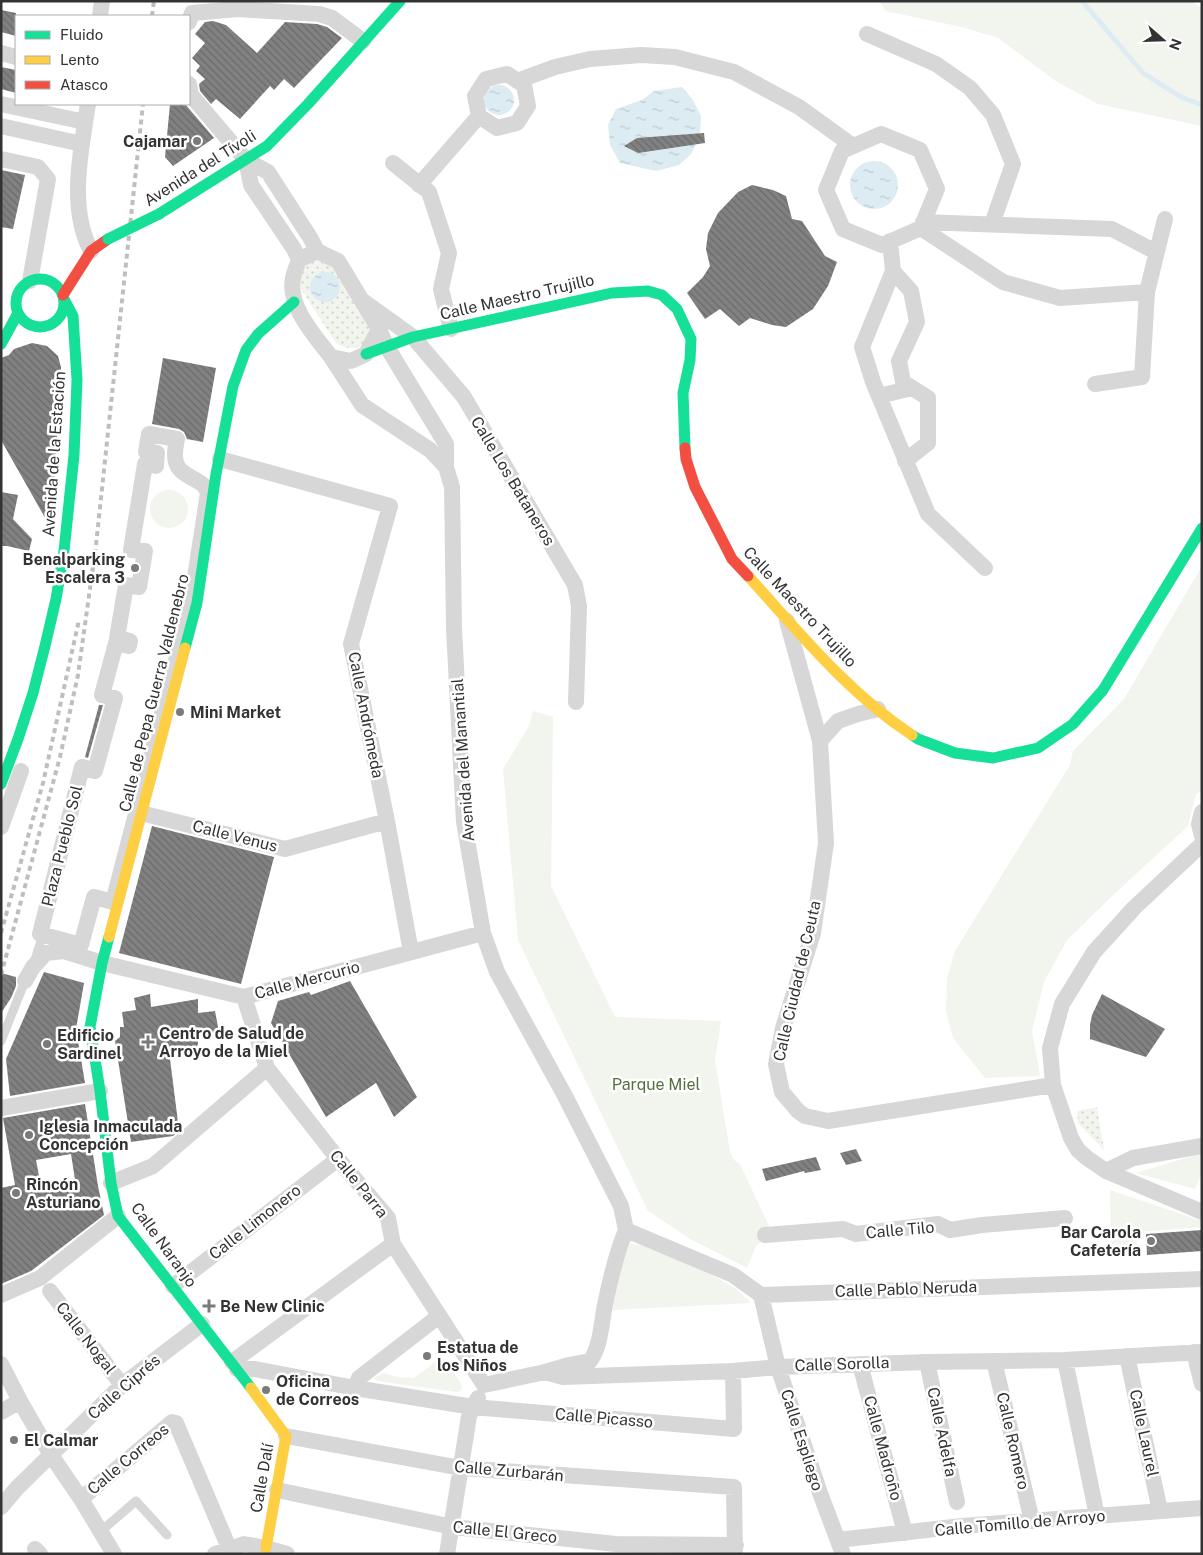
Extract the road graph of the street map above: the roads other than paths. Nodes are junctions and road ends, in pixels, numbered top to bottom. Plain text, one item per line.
1 (102, 1) edge
2 (400, 1) edge
3 (387, 7) edge
4 (100, 15) edge
5 (190, 19) edge
6 (867, 34) dead end
7 (363, 41) junction
8 (1, 53) edge
9 (15, 57) edge
10 (517, 81) junction
11 (190, 90) edge
12 (1, 104) edge
13 (88, 105) edge
14 (38, 112) junction
15 (479, 116) junction
16 (85, 122) junction
17 (1, 126) edge
18 (32, 133) junction
19 (82, 144) junction
20 (853, 146) junction
21 (1, 159) edge
22 (246, 160) junction
23 (393, 163) dead end
24 (419, 184) junction
25 (1165, 219) dead end
26 (992, 224) junction
27 (922, 225) junction
28 (890, 241) junction
29 (317, 251) junction
30 (1156, 252) junction
31 (89, 254) junction
32 (299, 260) junction
33 (69, 266) dead end
34 (893, 271) junction
35 (30, 281) junction
36 (1147, 292) junction
37 (16, 296) junction
38 (64, 297) junction
39 (1, 298) edge
40 (363, 301) junction
41 (294, 302) junction
42 (18, 313) junction
43 (26, 324) junction
44 (379, 329) junction
45 (451, 329) junction
46 (413, 337) junction
47 (62, 345) dead end
48 (1, 346) edge
49 (387, 347) junction
50 (366, 354) junction
51 (331, 356) junction
52 (77, 358) junction
53 (1096, 384) dead end
54 (912, 388) junction
55 (879, 396) junction
56 (220, 459) junction
57 (905, 462) junction
58 (446, 467) junction
59 (208, 493) joint
60 (1202, 528) edge
61 (985, 568) dead end
62 (786, 619) junction
63 (576, 702) dead end
64 (878, 709) junction
65 (820, 741) junction
66 (21, 771) dead end
67 (1, 784) edge
68 (1202, 812) edge
69 (141, 813) junction
70 (387, 821) junction
71 (1, 827) edge
72 (1202, 836) edge
73 (1202, 844) edge
74 (58, 883) dead end
75 (483, 933) junction
76 (410, 952) junction
77 (102, 963) junction
78 (29, 974) junction
79 (244, 997) junction
80 (1, 1042) edge
81 (266, 1068) junction
82 (1054, 1085) junction
83 (100, 1091) junction
84 (1, 1108) edge
85 (1202, 1146) edge
86 (338, 1158) junction
87 (1106, 1171) junction
88 (111, 1183) junction
89 (1202, 1212) edge
90 (118, 1216) junction
91 (1065, 1218) dead end
92 (626, 1230) junction
93 (765, 1234) dead end
94 (393, 1244) junction
95 (1202, 1278) edge
96 (173, 1286) junction
97 (50, 1291) dead end
98 (1, 1295) edge
99 (760, 1295) junction
100 (439, 1316) junction
101 (202, 1324) junction
102 (1198, 1352) edge
103 (1127, 1356) junction
104 (1065, 1360) junction
105 (994, 1361) junction
106 (927, 1362) junction
107 (1, 1364) edge
108 (860, 1364) junction
109 (234, 1366) junction
110 (778, 1367) junction
111 (546, 1372) junction
112 (733, 1372) junction
113 (1202, 1384) edge
114 (122, 1385) junction
115 (484, 1385) junction
116 (355, 1388) junction
117 (20, 1401) junction
118 (473, 1407) junction
119 (1, 1412) edge
120 (286, 1436) junction
121 (51, 1455) junction
122 (461, 1468) junction
123 (277, 1490) junction
124 (81, 1500) junction
125 (957, 1502) dead end
126 (1, 1507) edge
127 (1202, 1508) edge
128 (1160, 1511) junction
129 (1097, 1516) junction
130 (1032, 1521) junction
131 (453, 1527) junction
132 (100, 1532) junction
133 (905, 1533) junction
134 (167, 1535) dead end
135 (840, 1547) edge
136 (266, 1548) junction
137 (736, 1550) edge
138 (222, 1551) edge
139 (114, 1554) edge
140 (287, 1554) edge
141 (447, 1554) edge

1 - 4 street
2 - 3 street, Avenida del Tívoli
3 - 7 street, Avenida del Tívoli
5 - 7 street
6 - 26 street
7 - 22 street, Avenida del Tívoli
8 - 9 street
10 - 15 street
10 - 15 street
10 - 20 street
11 - 22 street
12 - 14 street
13 - 16 street
14 - 16 street
14 - 18 street
15 - 24 street
16 - 19 street
17 - 18 street
18 - 19 street
19 - 31 street
20 - 27 street
20 - 28 street
21 - 35 street
22 - 29 street
22 - 31 street, Avenida del Tívoli, bridge
22 - 32 street
23 - 24 street
24 - 45 street
25 - 30 street
26 - 27 street
26 - 30 street
27 - 28 street
27 - 36 street
28 - 34 street
29 - 32 street
29 - 40 street, Avenida del Manantial
30 - 36 street
31 - 33 street, Avenida del Tívoli
31 - 38 street
32 - 41 street, Avenida del Manantial
34 - 54 street
34 - 55 street
35 - 37 street
35 - 38 street
36 - 53 street
37 - 39 street
37 - 42 street
38 - 43 street
38 - 52 street, Avenida de la Estación
40 - 44 street, Avenida del Manantial
40 - 46 street, Calle Los Bataneros
41 - 51 street, Avenida del Manantial
41 - 56 street, Calle de Pepa Guerra Valdenebro
42 - 43 street
42 - 48 street
43 - 48 street
44 - 49 street, Avenida del Manantial
44 - 50 street
45 - 46 street, Calle Maestro Trujillo
45 - 62 street, Calle Maestro Trujillo
46 - 49 street, Calle Maestro Trujillo
46 - 63 street, Calle Los Bataneros
47 - 52 street
49 - 50 street, Calle Maestro Trujillo
49 - 58 street, Avenida del Manantial
50 - 51 street
51 - 58 street, Avenida del Manantial
52 - 67 street, Avenida de la Estación
54 - 55 street
54 - 57 street
55 - 57 street
56 - 69 street, Calle de Pepa Guerra Valdenebro
56 - 70 street, Calle Andrómeda
57 - 61 street
58 - 75 street, Avenida del Manantial
59 - 59 street, Plaza Pueblo Sol
60 - 64 street, Calle Maestro Trujillo
62 - 64 street, Calle Maestro Trujillo
62 - 65 street, Calle Ciudad de Ceuta
64 - 65 street
65 - 82 street, Calle Ciudad de Ceuta
66 - 71 street
68 - 72 street
69 - 70 street, Calle Venus
69 - 77 street, Calle de Pepa Guerra Valdenebro
70 - 76 street, Calle Andrómeda
73 - 82 street
74 - 78 lane
75 - 76 street, Calle Mercurio
75 - 92 street, Avenida del Manantial
76 - 79 street, Calle Mercurio
77 - 78 street, Calle Mercurio
77 - 79 street, Calle Mercurio
77 - 83 street, Calle de Pepa Guerra Valdenebro
78 - 80 lane
79 - 81 street
81 - 86 street, Calle Parra
81 - 88 street
82 - 87 street
83 - 84 street
83 - 88 street, Calle Naranjo
85 - 87 street
86 - 94 street, Calle Parra
86 - 96 street, Calle Limonero
87 - 89 street
88 - 90 street, Calle Naranjo
90 - 96 street, Calle Naranjo
90 - 98 street
91 - 93 street, Calle Tilo
92 - 99 street
92 - 111 street
94 - 100 street, Calle Parra
94 - 109 street
95 - 99 street, Calle Pablo Neruda
96 - 101 street, Calle Naranjo
97 - 114 street, Calle Nogal
99 - 110 street, Calle Espliego
100 - 115 street, Calle Parra
100 - 116 street
101 - 109 street, Calle Naranjo
101 - 114 street, Calle Ciprés
102 - 103 street, Calle Sorolla
102 - 113 street
103 - 104 street, Calle Sorolla
103 - 128 street, Calle Laurel
104 - 105 street, Calle Sorolla
104 - 129 street
105 - 106 street, Calle Sorolla
105 - 130 street, Calle Romero
106 - 108 street, Calle Sorolla
106 - 125 street, Calle Adelfa
107 - 117 street
108 - 110 street, Calle Sorolla
108 - 133 street, Calle Madroño
109 - 116 street, Calle Picasso
109 - 120 street, Calle Dalí
110 - 112 street, Calle Sorolla
110 - 135 street, Calle Espliego
111 - 112 street, Calle Sorolla
111 - 115 street, Calle Sorolla
112 - 118 street, Calle Picasso
114 - 121 street, Calle Ciprés
115 - 118 street
116 - 118 street, Calle Picasso
117 - 119 street
117 - 121 street
118 - 122 street
120 - 122 street, Calle Zurbarán
120 - 123 street, Calle Dalí
121 - 124 street
121 - 126 street, Calle Ciprés
122 - 131 street
122 - 137 street, Calle Zurbarán
123 - 131 street, Calle El Greco
123 - 136 street, Calle Dalí
124 - 132 street
124 - 138 street, Calle Correos
127 - 128 street, Calle Tomillo de Arroyo
128 - 129 street, Calle Tomillo de Arroyo
129 - 130 street, Calle Tomillo de Arroyo
130 - 133 street, Calle Tomillo de Arroyo
131 - 137 street, Calle El Greco
131 - 141 street
132 - 134 lane
132 - 139 street
133 - 135 street, Calle Tomillo de Arroyo
136 - 138 street
136 - 140 street

